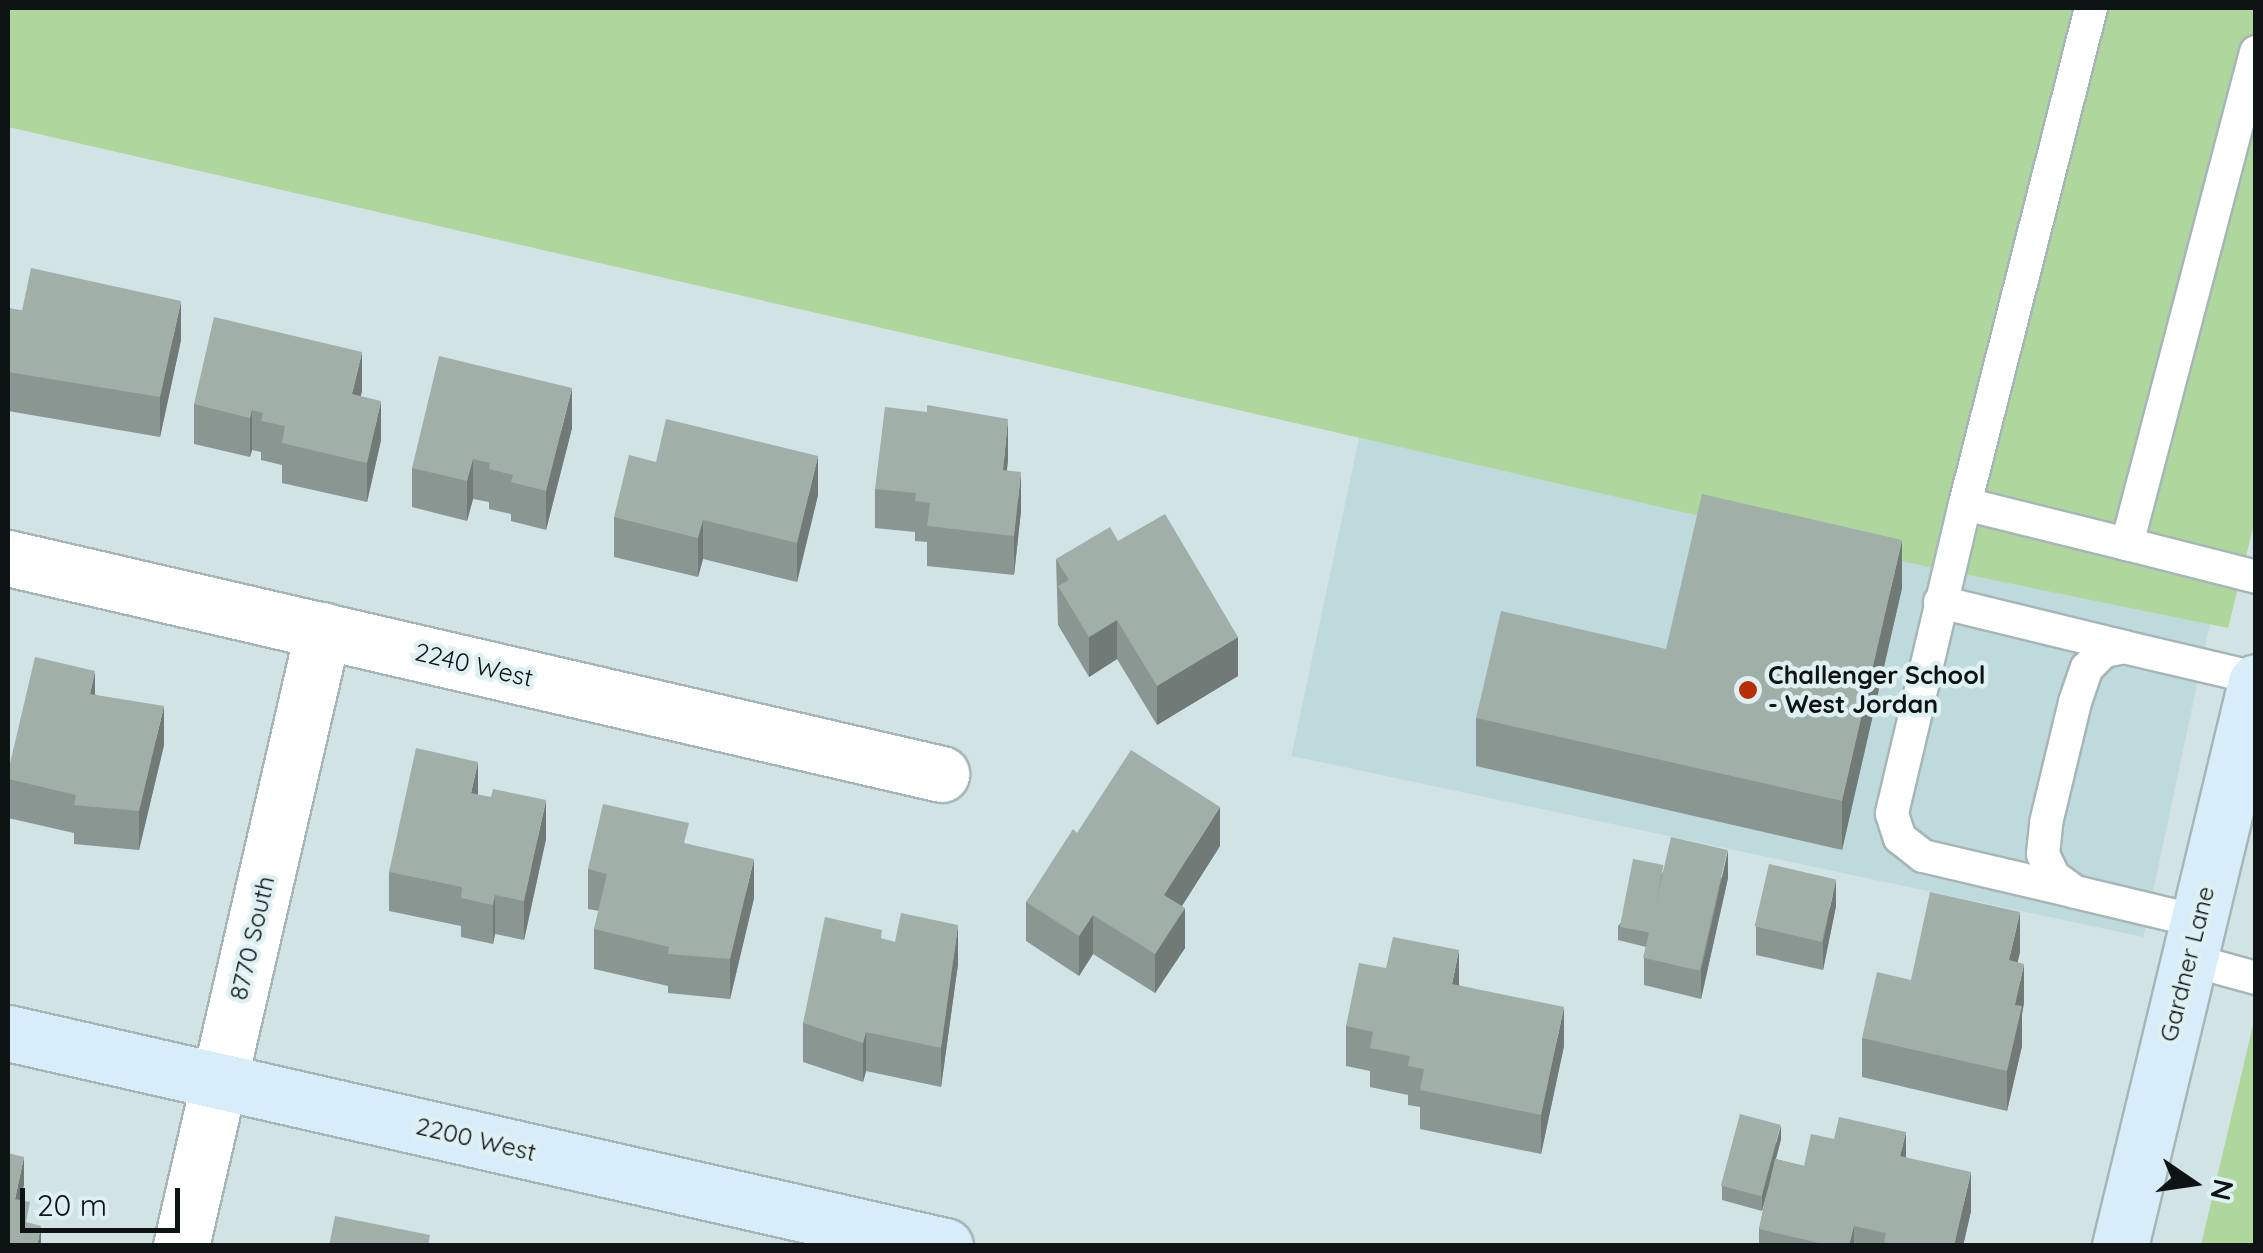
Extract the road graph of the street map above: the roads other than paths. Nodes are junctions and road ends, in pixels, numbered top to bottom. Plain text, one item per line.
1 (2091, 8) edge
2 (2256, 52) edge
3 (1965, 504) junction
4 (2128, 544) junction
5 (8, 558) edge
6 (2256, 577) edge
7 (1940, 602) junction
8 (322, 630) junction
9 (2124, 646) junction
10 (2256, 680) edge
11 (941, 774) dead end
12 (2075, 892) junction
13 (2192, 940) junction
14 (2256, 978) edge
15 (8, 1033) edge
16 (219, 1082) junction
17 (182, 1246) edge
18 (944, 1246) edge
19 (2120, 1246) edge

1 - 3 lane
2 - 4 lane
3 - 4 lane
3 - 7 lane
4 - 6 lane
5 - 8 street, 2240 West
7 - 9 lane
7 - 12 lane
8 - 11 street, 2240 West
8 - 16 street, 8770 South
9 - 10 lane
9 - 12 lane
10 - 13 street, Gardner Lane
12 - 13 lane
13 - 14 lane
13 - 19 street, Gardner Lane
15 - 16 street, 2200 West
16 - 17 street, 8770 South
16 - 18 street, 2200 West

